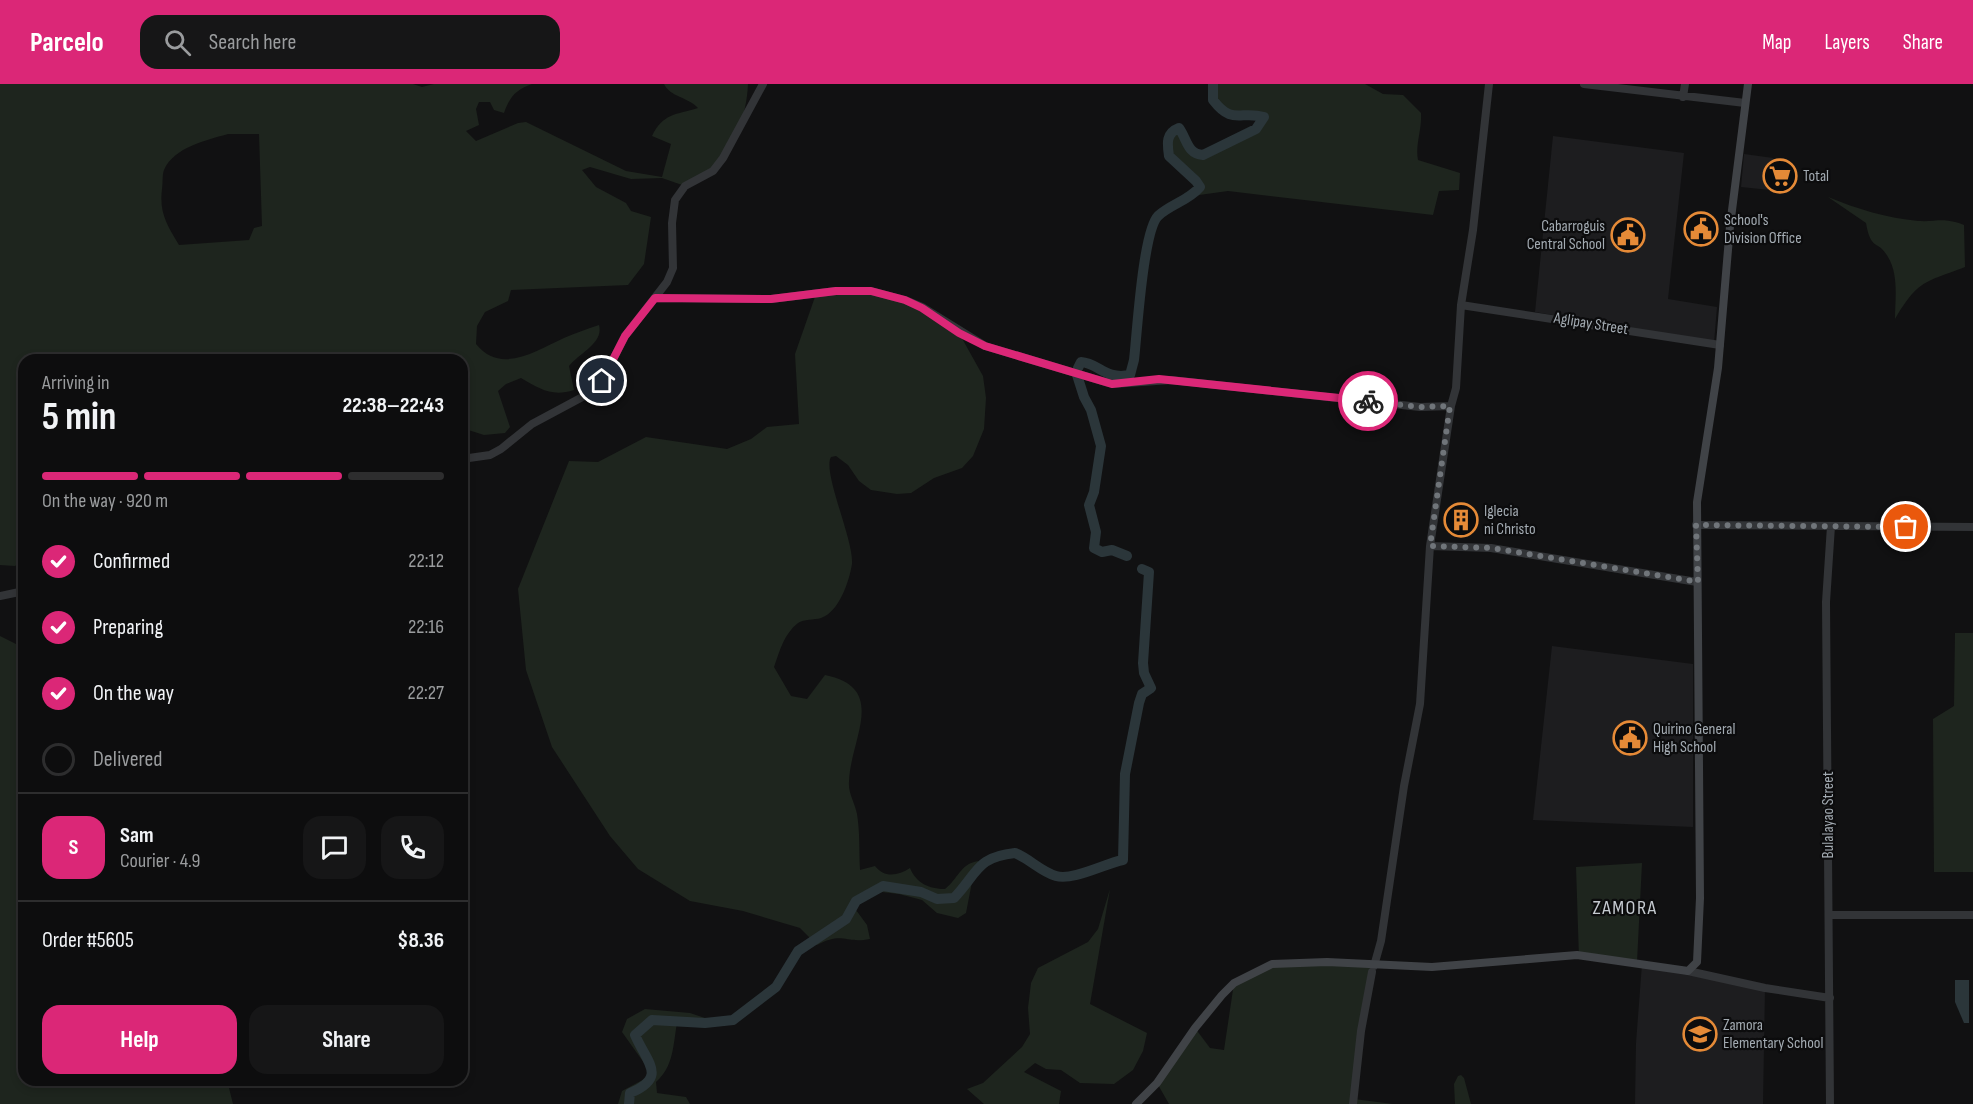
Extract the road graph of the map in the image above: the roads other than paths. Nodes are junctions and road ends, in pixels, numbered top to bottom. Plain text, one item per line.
1 (763, 84) edge
2 (1489, 84) edge
3 (1584, 84) edge
4 (1685, 84) edge
5 (1748, 84) edge
6 (1683, 98) junction
7 (1745, 103) junction
8 (655, 298) junction
9 (1461, 305) junction
10 (1720, 345) junction
11 (1450, 406) junction
12 (468, 458) edge
13 (1696, 525) junction
14 (1832, 526) junction
15 (1973, 526) edge
16 (1430, 546) junction
17 (1698, 582) junction
18 (18, 592) edge
19 (0, 596) edge
20 (1829, 915) junction
21 (1973, 915) edge
22 (1373, 969) junction
23 (1688, 971) junction
24 (1830, 998) junction
25 (1136, 1104) edge
26 (1353, 1104) edge
27 (1830, 1104) edge

1 - 8 street
2 - 9 street
3 - 6 street
4 - 6 street
5 - 7 main road
6 - 7 street
7 - 10 main road
8 - 11 street
8 - 12 street
9 - 10 street, Aglipay Street
9 - 11 street
10 - 13 main road
11 - 16 street
13 - 14 street
13 - 17 main road
14 - 15 street
14 - 20 street, Bulalayao Street
16 - 17 street
16 - 22 street
17 - 23 main road
18 - 19 street
20 - 21 street
20 - 24 street, Bulalayao Street
22 - 23 main road
22 - 25 main road
22 - 26 street
23 - 24 street
24 - 27 street, Bulalayao Street

